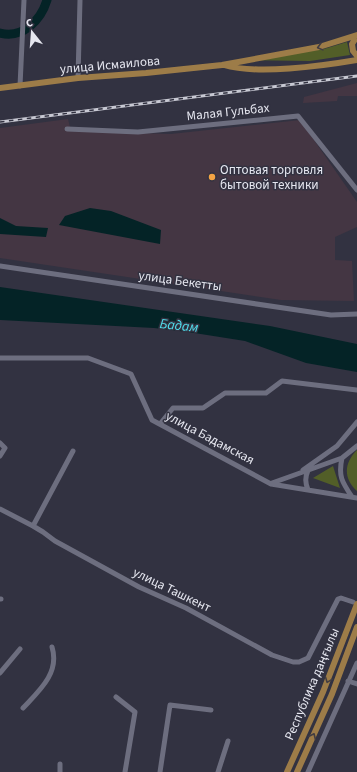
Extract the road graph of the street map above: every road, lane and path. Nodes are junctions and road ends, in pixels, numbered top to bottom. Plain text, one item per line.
1 (24, 0) edge
2 (80, 0) edge
3 (357, 36) edge
4 (357, 56) edge
5 (357, 60) edge
6 (222, 65) junction
7 (78, 78) junction
8 (20, 86) junction
9 (0, 88) edge
10 (67, 129) dead end
11 (357, 190) edge
12 (0, 266) edge
13 (357, 314) edge
14 (0, 358) edge
15 (357, 390) edge
16 (357, 422) edge
17 (160, 424) junction
18 (0, 443) edge
19 (357, 446) edge
20 (73, 451) dead end
21 (0, 456) edge
22 (342, 458) junction
23 (308, 470) junction
24 (298, 474) junction
25 (271, 484) junction
26 (308, 490) junction
27 (354, 497) edge
28 (0, 509) edge
29 (33, 526) junction
30 (355, 603) edge
31 (357, 627) edge
32 (52, 647) dead end
33 (20, 649) dead end
34 (357, 663) edge
35 (0, 673) edge
36 (348, 680) junction
37 (357, 684) edge
38 (116, 697) dead end
39 (22, 708) dead end
40 (211, 710) dead end
41 (228, 741) dead end
42 (60, 764) dead end
43 (60, 772) edge
44 (125, 772) edge
45 (160, 772) edge
46 (218, 772) edge
47 (287, 772) edge
48 (297, 772) edge
49 (308, 772) edge

1 - 8 street
2 - 7 street
3 - 4 main road
3 -> 6 main road, улица Исмаилова
5 - 6 main road, улица Исмаилова
6 - 7 main road, улица Исмаилова
7 - 8 main road, улица Исмаилова
8 - 9 main road, улица Исмаилова
10 - 11 street, Малая Гульбах
12 - 13 street, улица Бекетты
14 - 17 street, улица Бадамская
15 - 17 street
16 - 24 street
17 - 25 street, улица Бадамская
18 - 21 street
19 - 22 street
20 - 29 street
22 - 23 street
22 - 27 street
23 - 24 street
23 - 26 street
24 - 25 street
25 - 26 street, улица Бадамская
26 - 27 street, улица Бадамская
28 - 29 street
29 - 30 street, улица Ташкент
30 -> 47 main road, Республика даңғылы
48 -> 31 main road, Республика даңғылы
32 - 39 street
33 - 35 street
34 - 36 street
36 - 37 street
36 - 49 street
38 - 44 street
40 - 45 street
41 - 46 street
42 - 43 street

